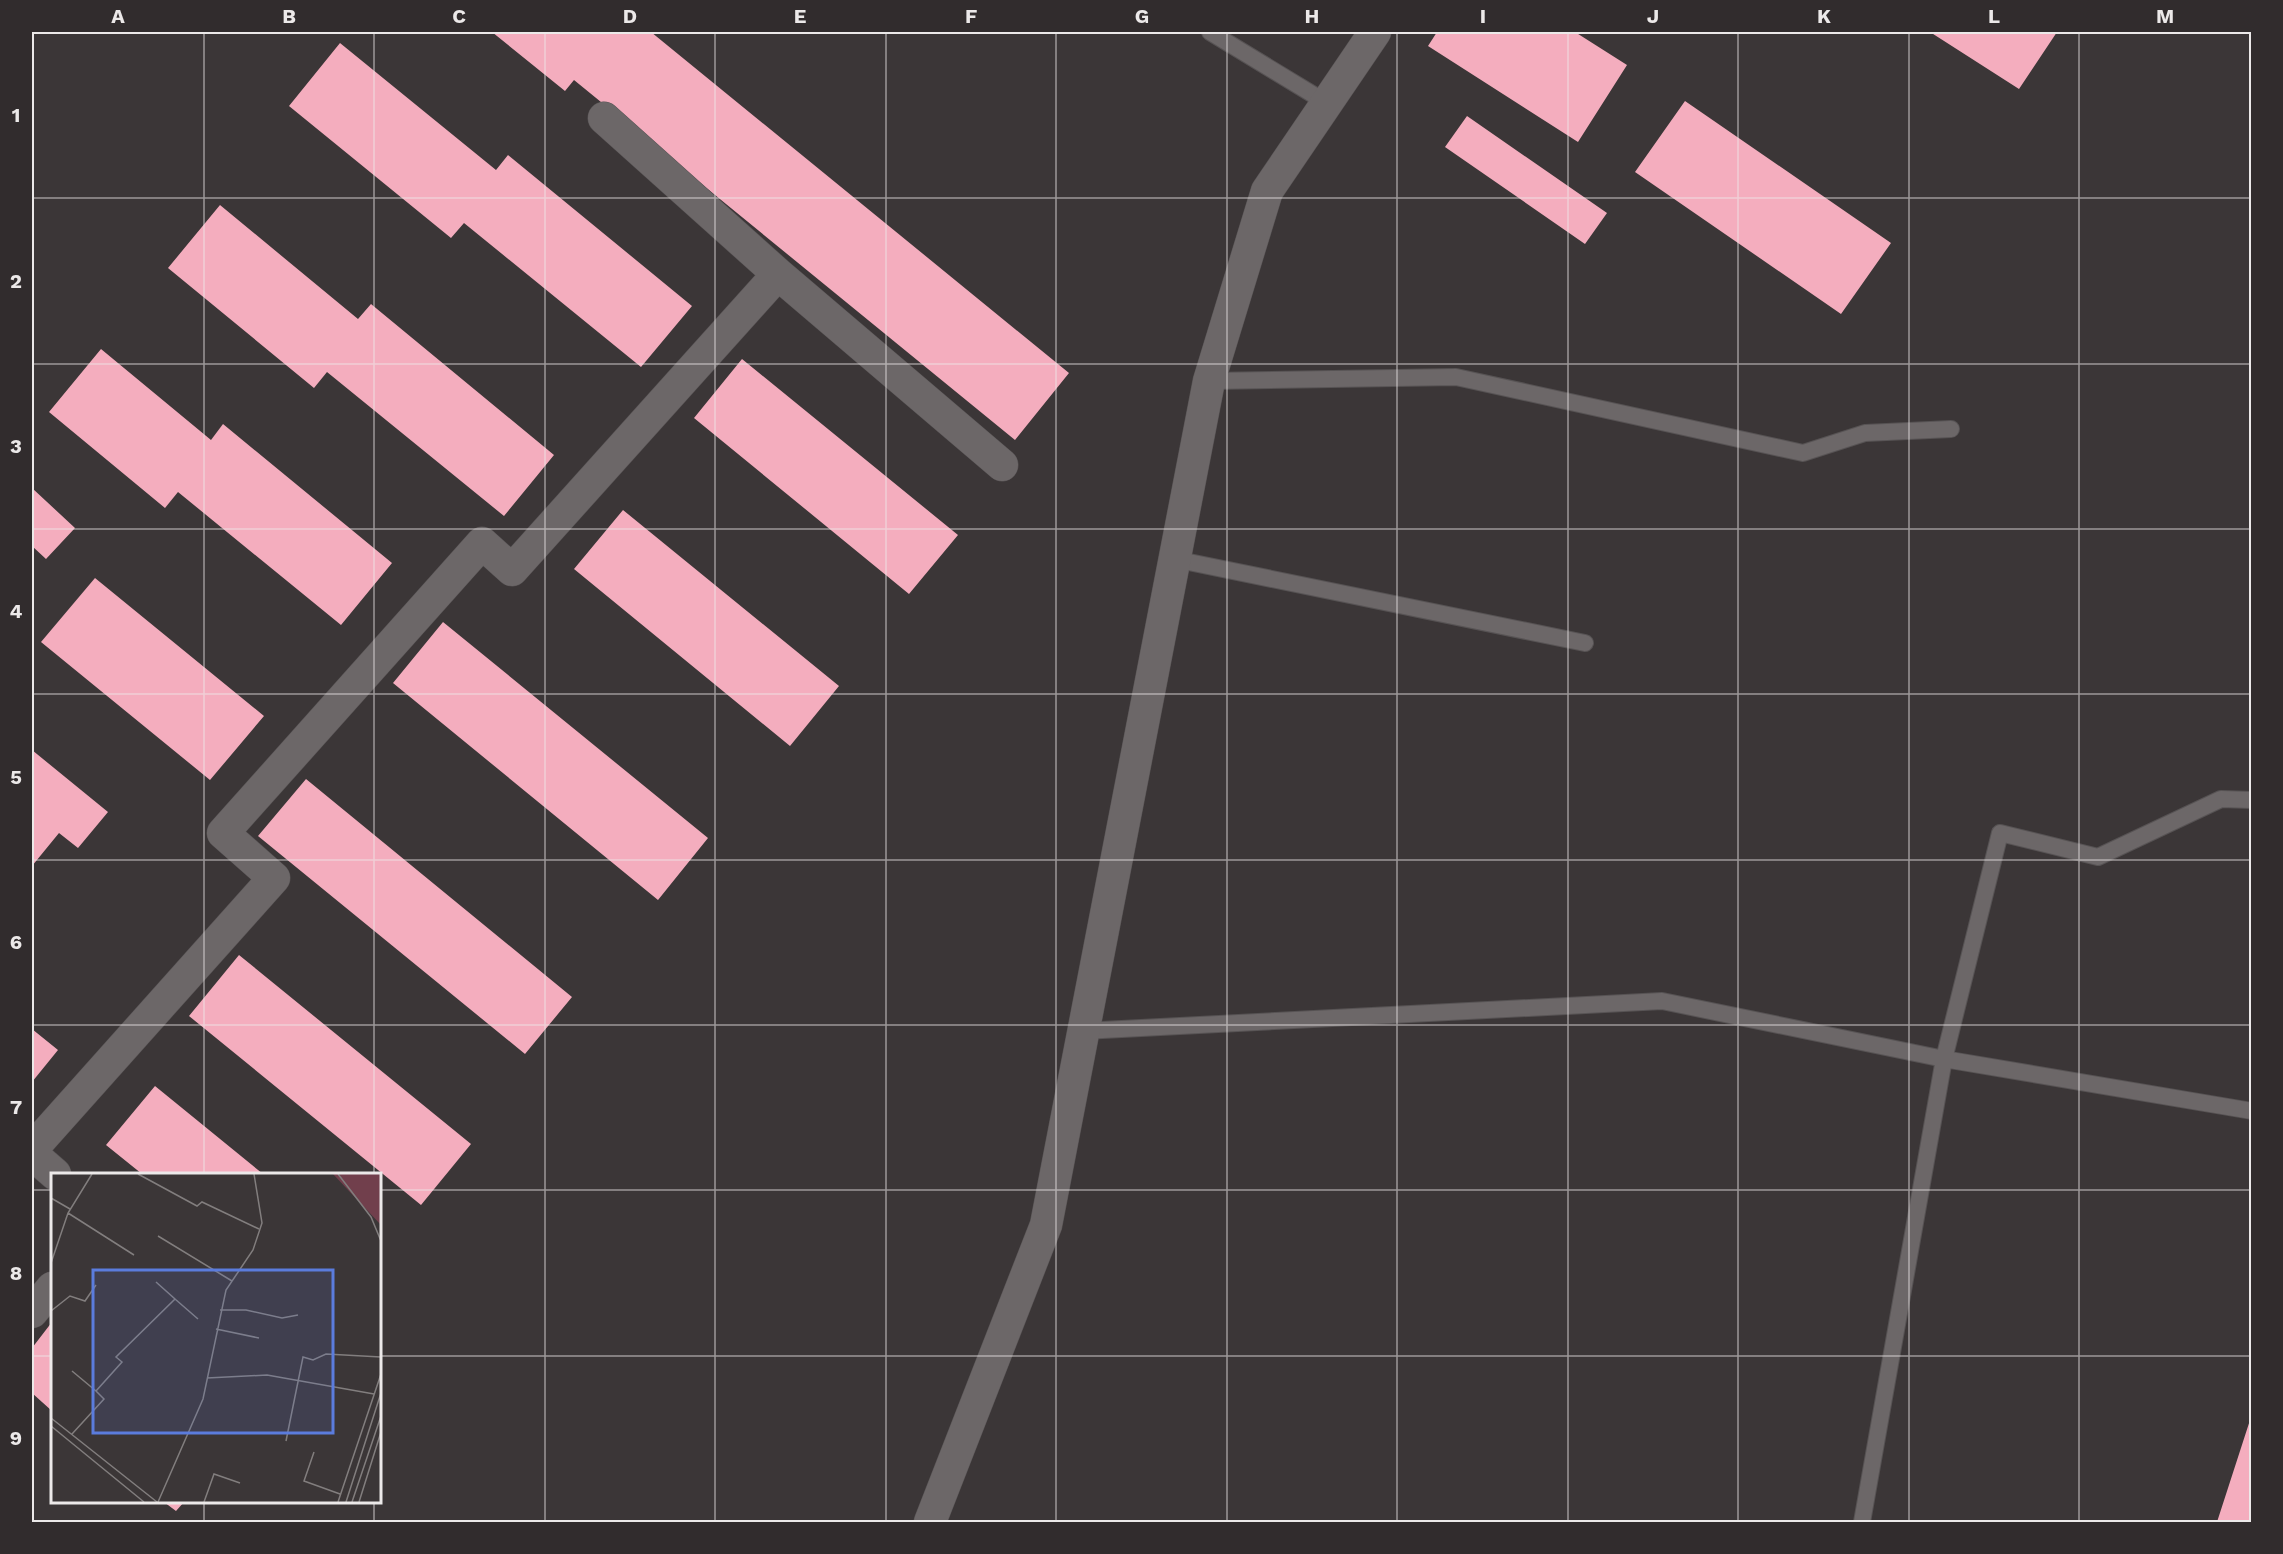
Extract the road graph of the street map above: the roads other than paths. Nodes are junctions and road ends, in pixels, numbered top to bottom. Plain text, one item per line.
1 (1210, 32) edge
2 (1375, 32) edge
3 (1327, 103) junction
4 (604, 118) dead end
5 (778, 274) junction
6 (1209, 381) junction
7 (1951, 429) dead end
8 (1002, 465) dead end
9 (1174, 559) junction
10 (1585, 643) dead end
11 (2252, 800) edge
12 (1083, 1031) junction
13 (1944, 1059) junction
14 (2252, 1112) edge
15 (32, 1149) edge
16 (32, 1154) edge
17 (54, 1173) edge
18 (51, 1289) edge
19 (32, 1312) edge
20 (930, 1522) edge
21 (1862, 1522) edge

1 - 3 lane
2 - 3 street
3 - 6 street
4 - 5 street
5 - 8 street
5 - 15 street
6 - 7 lane
6 - 9 street
9 - 10 lane
9 - 12 street
11 - 13 lane
12 - 13 lane
12 - 20 street
13 - 14 lane
13 - 21 lane
16 - 17 street
18 - 19 street

